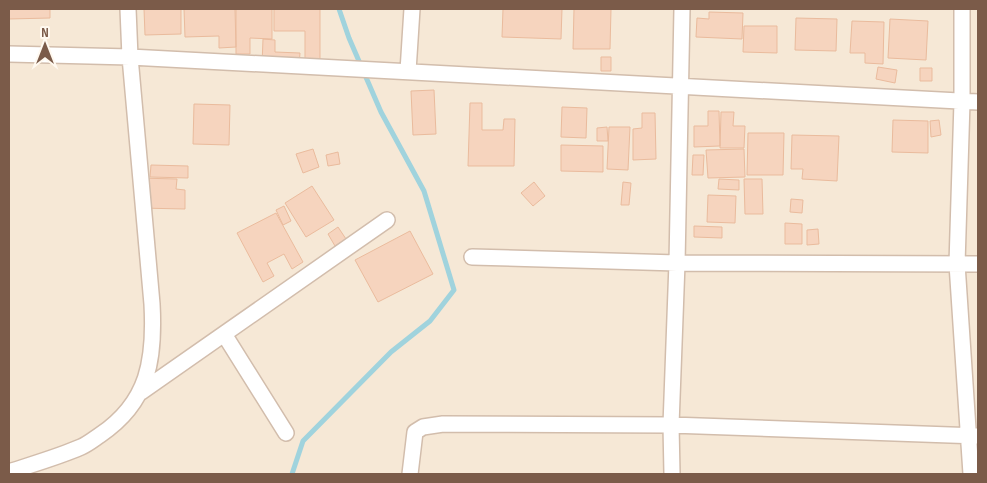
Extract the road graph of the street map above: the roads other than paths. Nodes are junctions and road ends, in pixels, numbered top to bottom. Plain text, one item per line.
1 (128, 9) edge
2 (412, 9) edge
3 (682, 9) edge
4 (962, 9) edge
5 (9, 54) edge
6 (130, 57) junction
7 (408, 71) junction
8 (682, 87) junction
9 (962, 102) junction
10 (978, 102) edge
11 (387, 220) dead end
12 (472, 257) dead end
13 (677, 263) junction
14 (957, 264) junction
15 (978, 264) edge
16 (224, 334) junction
17 (140, 393) junction
18 (671, 425) junction
19 (286, 433) dead end
20 (974, 436) edge
21 (9, 472) edge
22 (410, 474) edge
23 (672, 474) edge
24 (971, 474) edge

1 - 6 street
2 - 7 street
3 - 8 street
4 - 9 street
5 - 6 street
6 - 7 street
6 - 17 street
7 - 8 street
8 - 9 street
8 - 13 street
9 - 10 street
9 - 14 street
11 - 16 street
12 - 13 street
13 - 14 street
13 - 18 street
14 - 15 street
14 - 20 street
16 - 17 street
16 - 19 street
17 - 21 street
18 - 20 street
18 - 22 street
18 - 23 street
20 - 24 street

